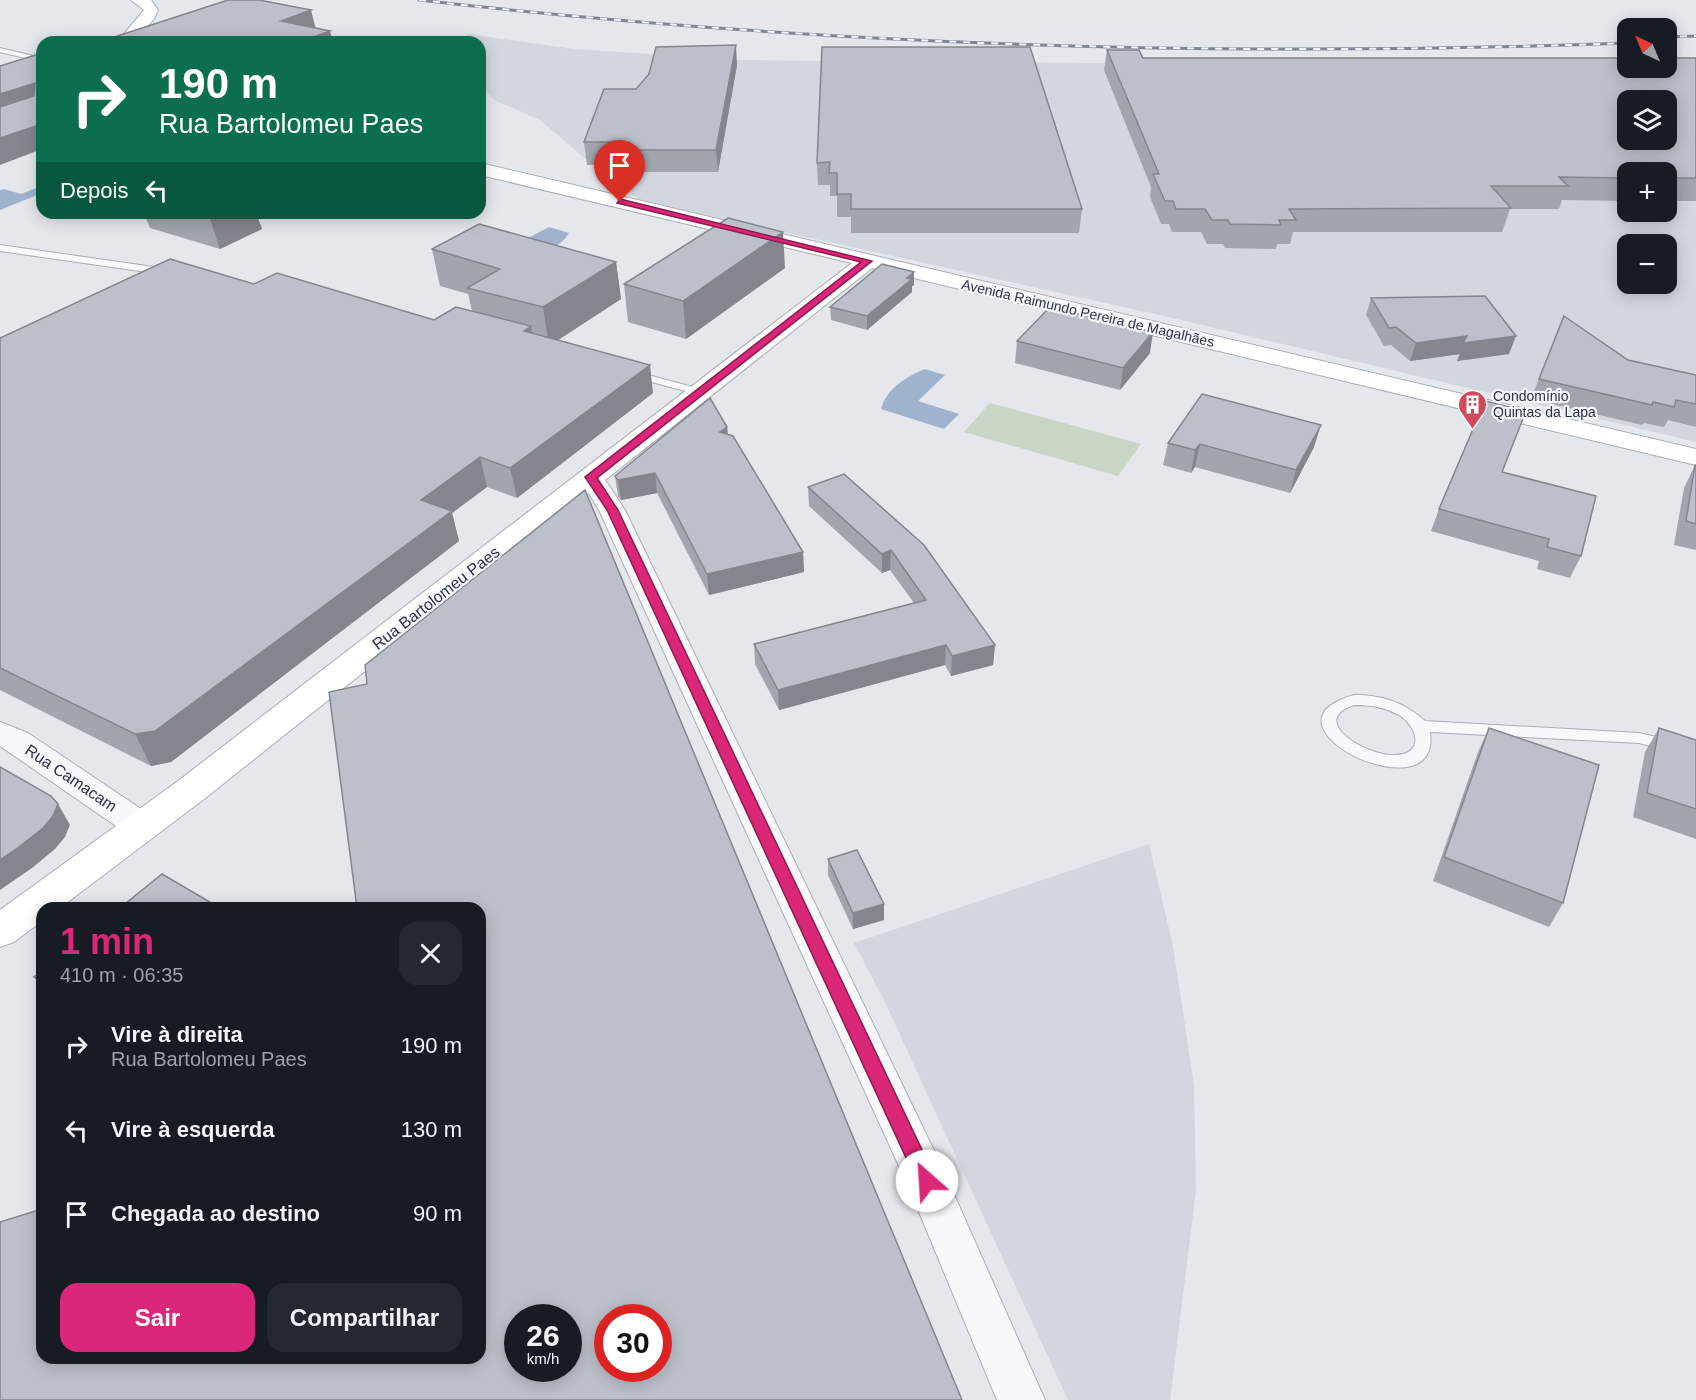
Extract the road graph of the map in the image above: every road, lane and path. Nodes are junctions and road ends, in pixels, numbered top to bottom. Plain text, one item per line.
1 (138, 0) edge
2 (131, 36) edge
3 (0, 50) edge
4 (36, 59) edge
5 (486, 170) edge
6 (0, 248) edge
7 (868, 261) junction
8 (182, 274) edge
9 (623, 371) edge
10 (700, 392) junction
11 (1696, 457) edge
12 (591, 477) junction
13 (1421, 726) junction
14 (0, 733) edge
15 (1696, 752) edge
16 (141, 826) junction
17 (39, 902) edge
18 (36, 904) edge
19 (0, 931) edge
20 (1021, 1400) edge

1 - 2 street
3 - 4 lane
5 - 7 street, Avenida Raimundo Pereira de Magalhães
6 - 8 lane
7 - 10 street, Rua Bartolomeu Paes
7 - 11 street, Avenida Raimundo Pereira de Magalhães
9 - 10 lane
10 - 12 street, Rua Bartolomeu Paes
12 - 16 street, Rua Bartolomeu Paes
12 - 20 street
13 - 13 lane
13 - 15 lane
14 - 16 street, Rua Camacam
16 - 17 street, Rua Bartolomeu Paes
18 - 19 street, Rua Bartolomeu Paes

